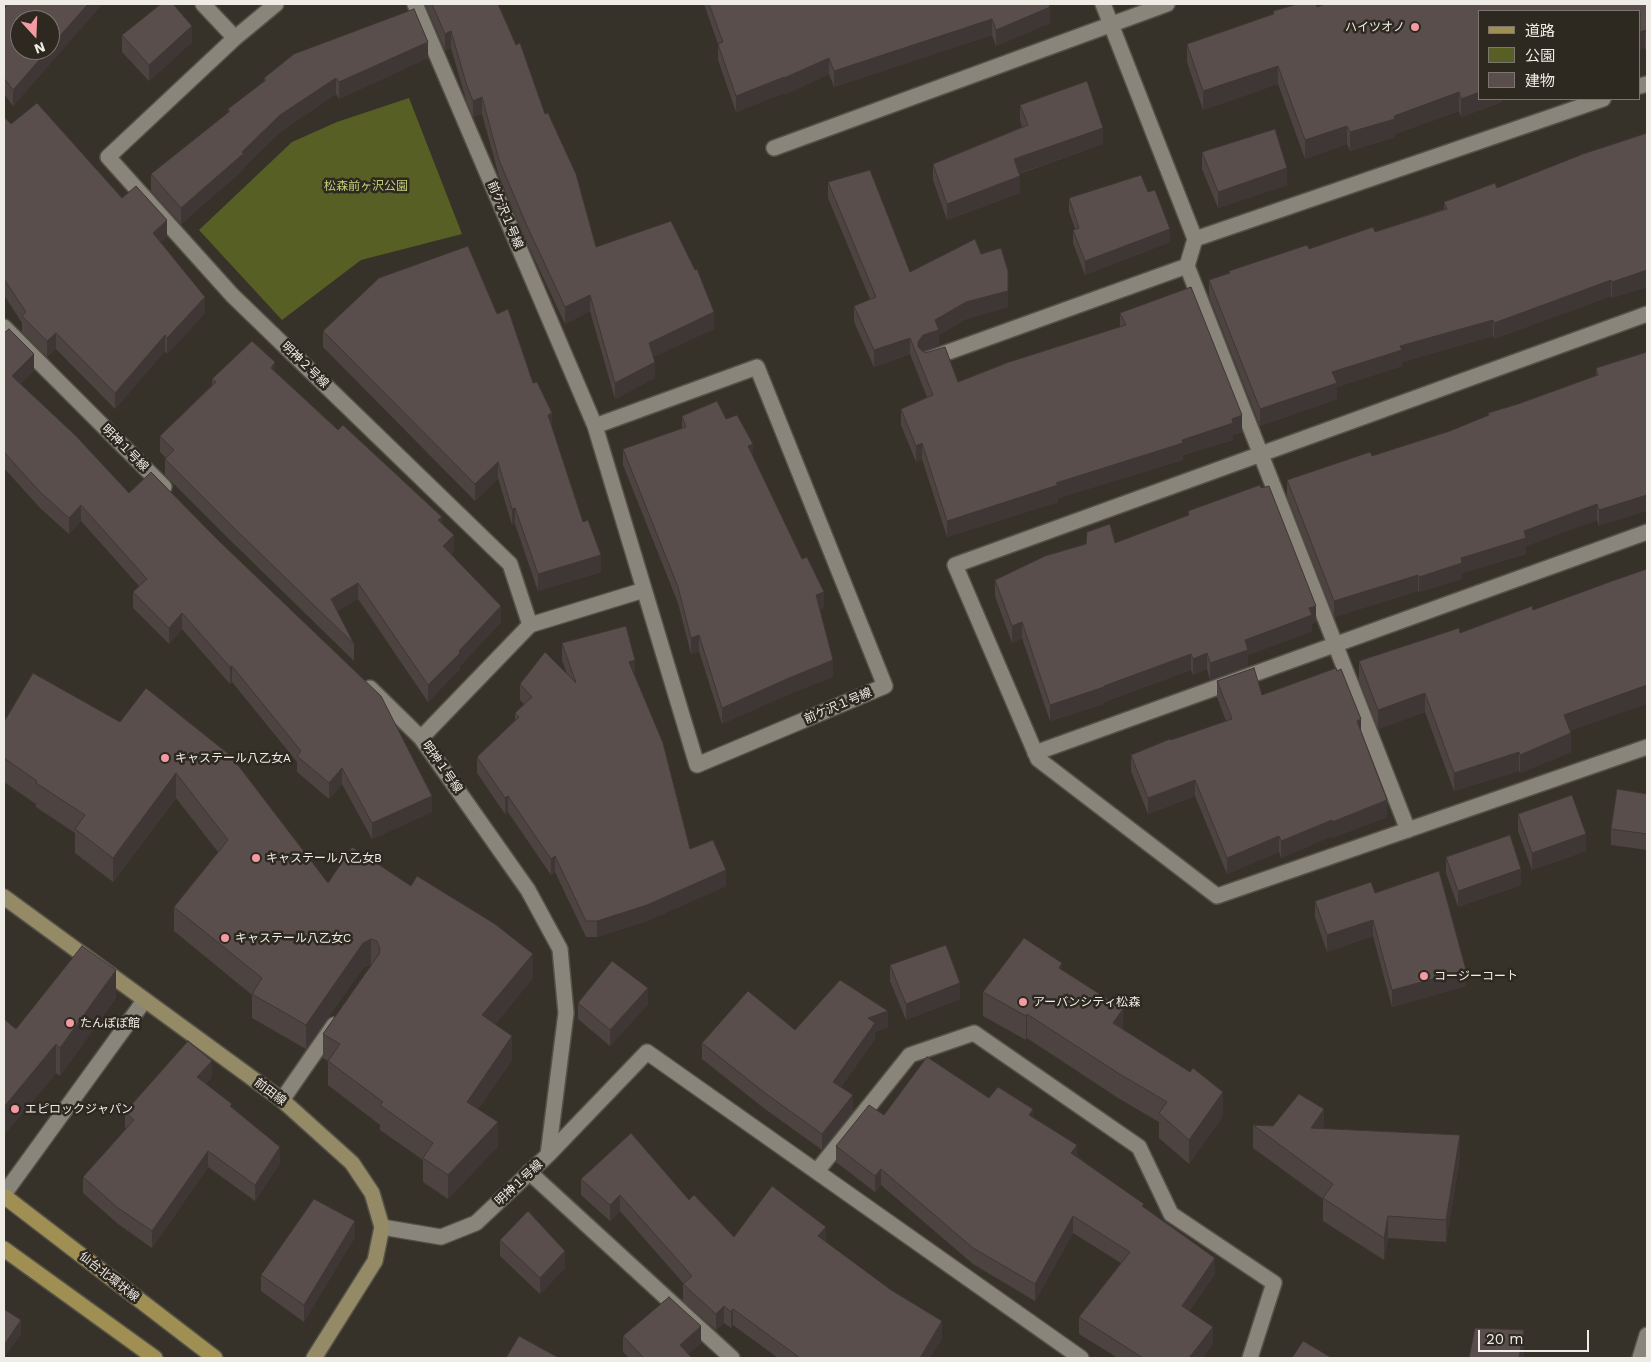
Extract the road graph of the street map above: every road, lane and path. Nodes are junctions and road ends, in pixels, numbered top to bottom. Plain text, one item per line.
1 (203, 4) edge
2 (276, 4) edge
3 (415, 4) edge
4 (1104, 4) edge
5 (1167, 4) edge
6 (1111, 23) junction
7 (235, 38) junction
8 (1600, 100) edge
9 (774, 148) dead end
10 (1195, 239) junction
11 (1187, 266) junction
12 (1647, 314) edge
13 (4, 327) edge
14 (927, 360) edge
15 (595, 426) junction
16 (1260, 454) junction
17 (170, 494) edge
18 (1647, 532) edge
19 (644, 590) junction
20 (530, 625) junction
21 (1335, 645) junction
22 (358, 677) edge
23 (421, 738) junction
24 (1647, 747) edge
25 (1035, 752) junction
26 (1408, 830) junction
27 (4, 897) edge
28 (144, 1000) junction
29 (343, 1012) edge
30 (282, 1100) junction
31 (548, 1155) junction
32 (817, 1171) junction
33 (529, 1172) junction
34 (4, 1195) edge
35 (382, 1227) junction
36 (4, 1249) edge
37 (1647, 1335) edge
38 (155, 1358) edge
39 (215, 1358) edge
40 (314, 1358) edge
41 (732, 1358) edge
42 (1081, 1358) edge
43 (1250, 1358) edge
44 (1640, 1358) edge

1 - 7 street
2 - 7 street
3 - 15 street, 前ケ沢１号線
4 - 6 street
5 - 6 street
6 - 9 street
6 - 10 street
7 - 20 street, 明神２号線
8 - 10 street
10 - 11 street
11 - 14 street
11 - 16 street
12 - 16 street
13 - 17 street, 明神１号線
15 - 19 street, 前ケ沢１号線
15 - 19 street, 前ケ沢１号線
16 - 21 street
16 - 25 street
18 - 21 street
19 - 20 street
20 - 23 street
21 - 25 street
21 - 26 street
22 - 23 street, 明神１号線
23 - 31 street, 明神１号線
24 - 26 street
25 - 26 street
27 - 28 street, 前田線
28 - 30 street, 前田線
28 - 34 street
29 - 30 street
30 - 35 street, 前田線
31 - 32 street
31 - 33 street, 明神１号線
32 - 42 street
32 - 43 street
33 - 35 street, 明神１号線
33 - 41 street
34 - 39 main road, 仙台北環状線
35 - 40 street, 前田線
36 - 38 main road
37 - 44 street

